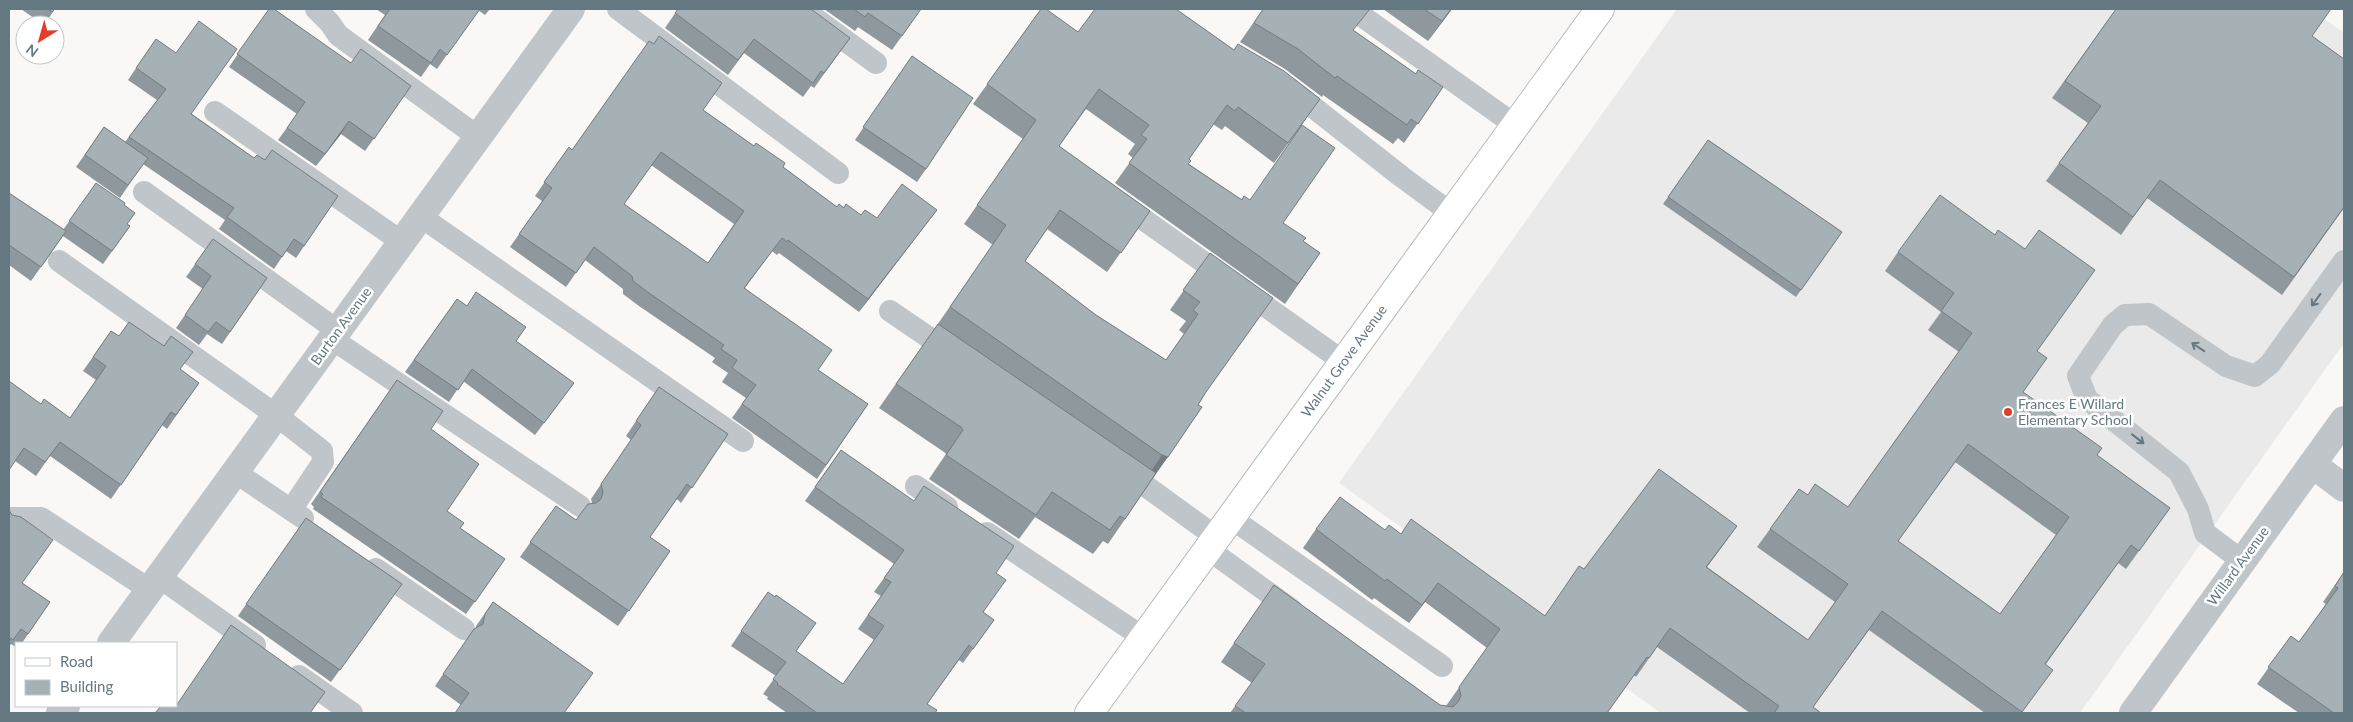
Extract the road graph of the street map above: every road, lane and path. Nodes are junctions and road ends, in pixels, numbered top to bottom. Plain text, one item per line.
1 (316, 9) edge
2 (571, 9) edge
3 (618, 9) edge
4 (802, 9) edge
5 (1352, 9) edge
6 (1600, 9) edge
7 (876, 63) dead end
8 (1271, 76) edge
9 (215, 112) dead end
10 (1515, 125) junction
11 (478, 137) junction
12 (838, 173) dead end
13 (1101, 189) edge
14 (144, 192) dead end
15 (1452, 213) junction
16 (420, 216) junction
17 (402, 242) junction
18 (59, 261) edge
19 (2344, 261) edge
20 (890, 311) dead end
21 (335, 335) junction
22 (1344, 362) junction
23 (970, 365) edge
24 (276, 415) junction
25 (2344, 420) edge
26 (744, 441) dead end
27 (2312, 464) junction
28 (235, 472) junction
29 (1138, 481) edge
30 (916, 486) dead end
31 (2344, 488) edge
32 (580, 506) dead end
33 (291, 510) junction
34 (9, 518) edge
35 (322, 531) edge
36 (1218, 535) junction
37 (362, 558) edge
38 (2241, 560) junction
39 (154, 584) junction
40 (1307, 621) edge
41 (464, 629) dead end
42 (1144, 638) junction
43 (112, 642) edge
44 (1442, 666) dead end
45 (352, 713) edge
46 (1089, 713) edge
47 (2133, 713) edge

1 - 11 lane
2 - 11 street, Burton Avenue
3 - 12 lane
4 - 7 lane
5 - 10 lane
6 - 10 main road, Walnut Grove Avenue
8 - 15 lane
9 - 17 lane
10 - 15 main road, Walnut Grove Avenue
11 - 16 street, Burton Avenue
13 - 22 lane
14 - 21 lane
15 - 22 main road, Walnut Grove Avenue
16 - 17 street, Burton Avenue
16 - 26 lane
17 - 21 street, Burton Avenue
18 - 24 lane
19 -> 38 lane
20 - 23 lane
21 - 24 street, Burton Avenue
21 - 32 lane
22 - 36 main road, Walnut Grove Avenue
24 - 28 street, Burton Avenue
24 - 33 lane
25 - 27 street, Willard Avenue
27 - 31 street
27 - 38 street, Willard Avenue
28 - 33 lane
28 - 39 street, Burton Avenue
29 - 36 lane
30 - 42 lane
33 - 35 lane
34 - 39 lane
36 - 40 lane
36 - 42 main road, Walnut Grove Avenue
36 - 44 lane
37 - 41 lane
38 - 47 street, Willard Avenue
39 - 43 street, Burton Avenue
39 - 45 lane
42 - 46 main road, Walnut Grove Avenue

